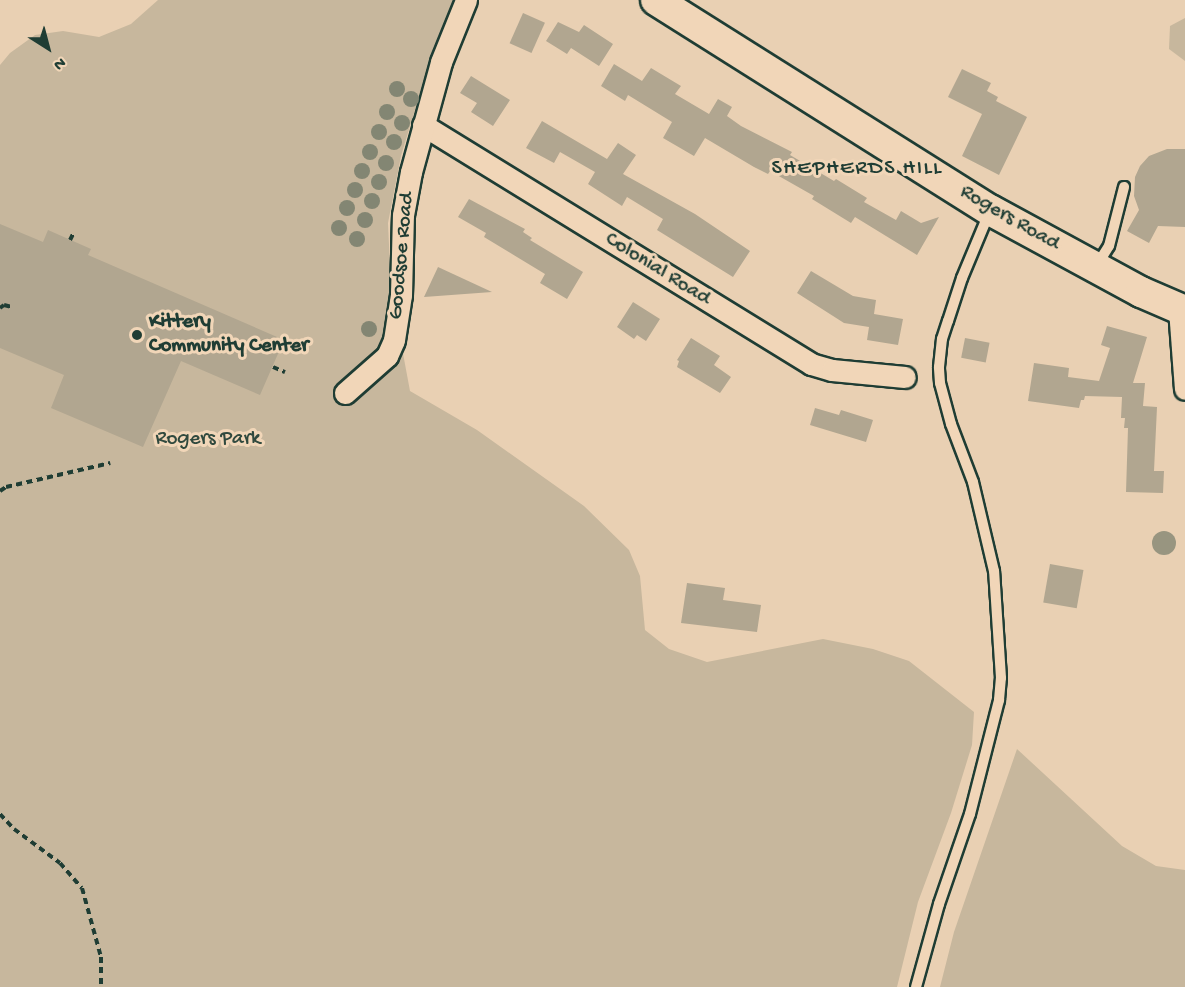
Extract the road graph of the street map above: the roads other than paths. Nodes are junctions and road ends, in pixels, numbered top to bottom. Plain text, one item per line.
1 (466, 0) edge
2 (656, 0) edge
3 (423, 125) junction
4 (1124, 187) dead end
5 (990, 210) junction
6 (1096, 268) junction
7 (1182, 310) edge
8 (905, 377) dead end
9 (1185, 389) edge
10 (345, 393) dead end
11 (916, 987) edge

1 - 3 street, Goodsoe Road
2 - 5 main road, Rogers Road
3 - 8 street, Colonial Road
3 - 10 street, Goodsoe Road
4 - 6 lane
5 - 6 main road, Rogers Road
5 - 11 lane
6 - 7 main road, Rogers Road
7 - 9 street

